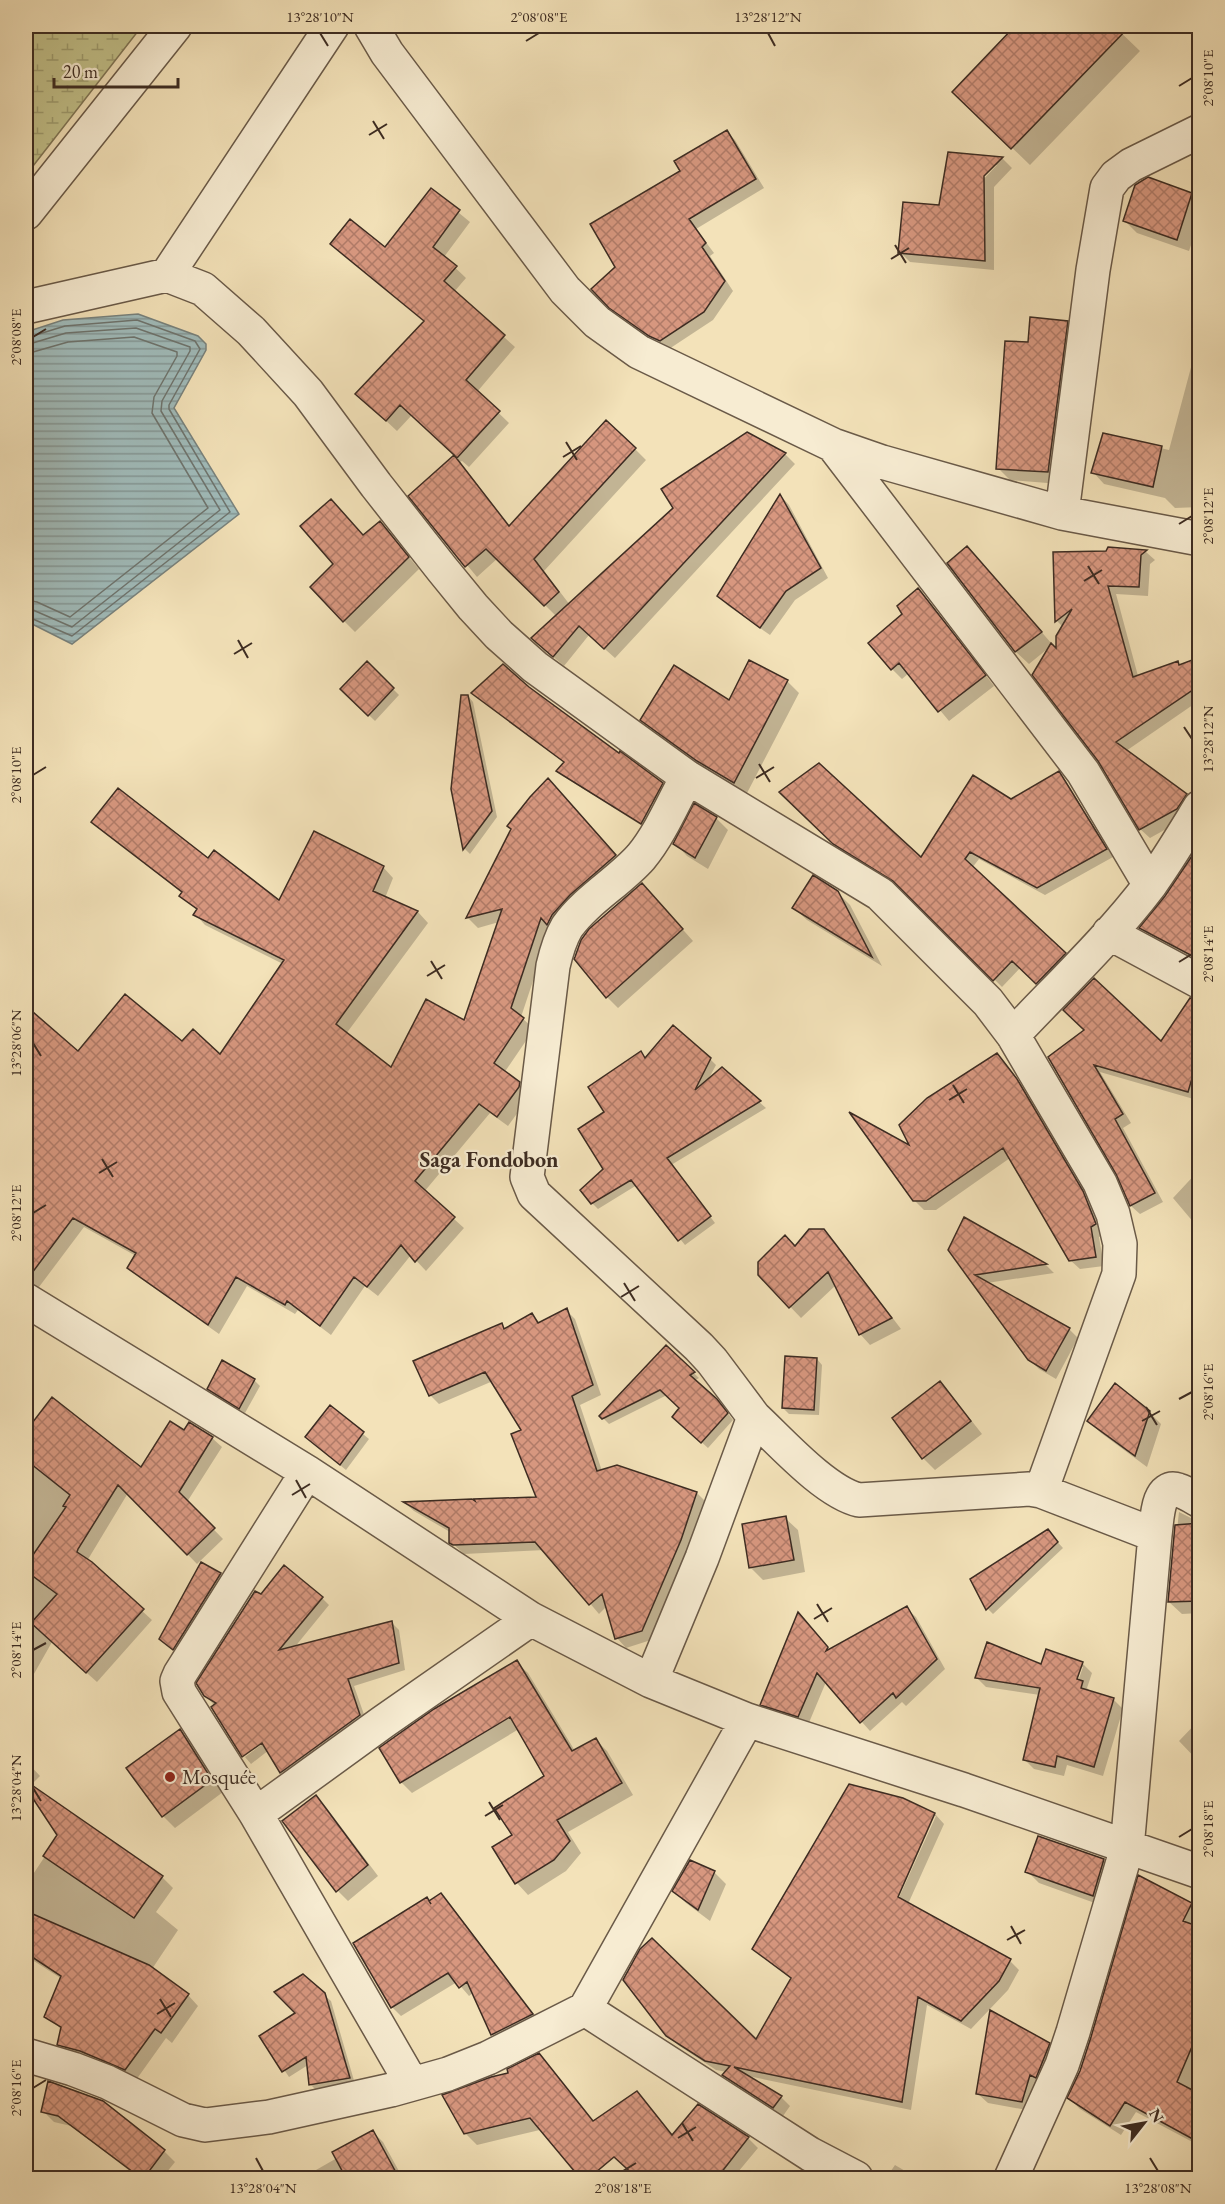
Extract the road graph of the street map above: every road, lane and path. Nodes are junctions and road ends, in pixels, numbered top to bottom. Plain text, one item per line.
1 (175, 26) edge
2 (332, 26) edge
3 (371, 26) edge
4 (1200, 131) edge
5 (26, 213) edge
6 (167, 275) junction
7 (26, 307) edge
8 (833, 445) junction
9 (1062, 513) junction
10 (1200, 539) edge
11 (687, 777) junction
12 (1200, 807) edge
13 (1150, 885) junction
14 (1109, 933) junction
15 (1200, 982) edge
16 (1013, 1035) junction
17 (26, 1300) edge
18 (754, 1417) junction
19 (307, 1472) junction
20 (1041, 1491) junction
21 (1200, 1501) edge
22 (1155, 1535) junction
23 (531, 1620) junction
24 (651, 1681) junction
25 (747, 1720) junction
26 (256, 1814) junction
27 (1127, 1848) junction
28 (1200, 1872) edge
29 (585, 2009) junction
30 (26, 2055) edge
31 (412, 2084) junction
32 (856, 2178) edge
33 (1011, 2178) edge

1 - 5 street
2 - 6 street
3 - 8 street
4 - 9 street
6 - 7 street
6 - 11 street
8 - 9 street
8 - 13 street
9 - 10 street
11 - 16 street
11 - 18 street
12 - 13 street
13 - 14 street
14 - 15 street
14 - 16 street
16 - 20 street
17 - 19 street
18 - 20 street
18 - 24 street
19 - 23 street
19 - 26 street
20 - 22 street
21 - 22 street
22 - 27 street
23 - 24 street
23 - 26 street
24 - 25 street
25 - 27 street
25 - 29 street
26 - 31 street
27 - 28 street
27 - 33 street
29 - 31 street
29 - 32 street
30 - 31 street

